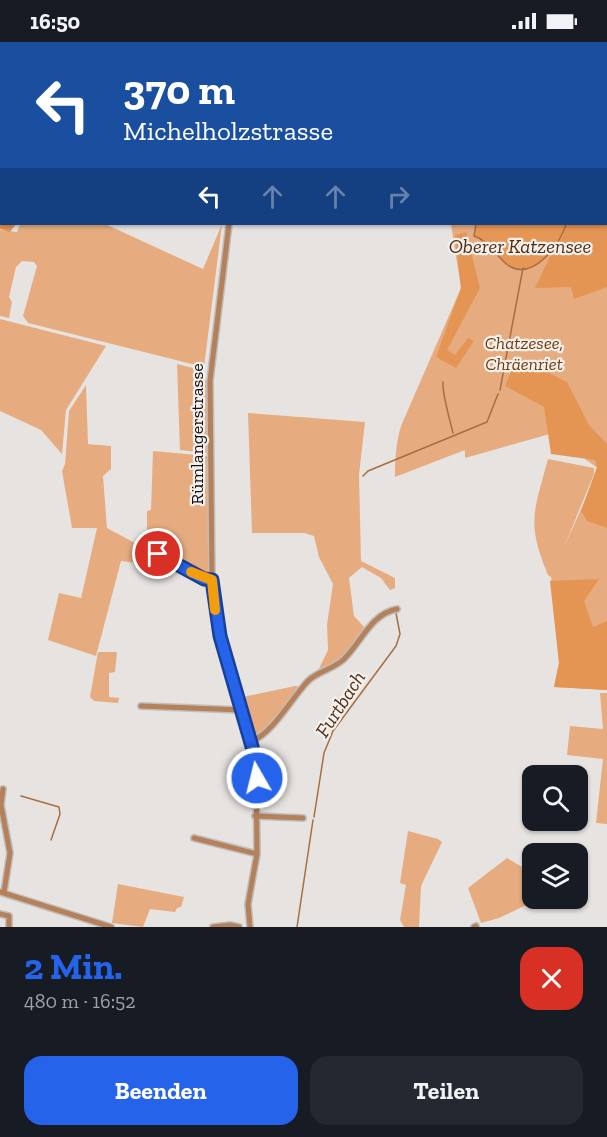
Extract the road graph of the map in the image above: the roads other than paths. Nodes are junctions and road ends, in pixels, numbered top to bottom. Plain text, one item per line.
1 (229, 225) edge
2 (143, 546) dead end
3 (212, 580) junction
4 (398, 609) dead end
5 (141, 706) dead end
6 (241, 710) junction
7 (250, 741) junction
8 (3, 789) dead end
9 (255, 816) junction
10 (303, 818) dead end
11 (194, 838) dead end
12 (257, 854) junction
13 (2, 892) edge
14 (0, 914) edge
15 (9, 927) edge
16 (111, 927) edge
17 (213, 927) edge
18 (239, 927) edge
19 (250, 927) edge

1 - 3 street, Rümlangerstrasse
2 - 3 street
3 - 6 street, Rümlangerstrasse
4 - 7 street
5 - 6 street
6 - 7 street, Rümlangerstrasse
7 - 9 street, Rümlangerstrasse
8 - 13 street
9 - 10 street
9 - 12 street, Rümlangerstrasse
11 - 12 street
12 - 19 street, Rümlangerstrasse
13 - 16 street
14 - 15 street
17 - 18 street

